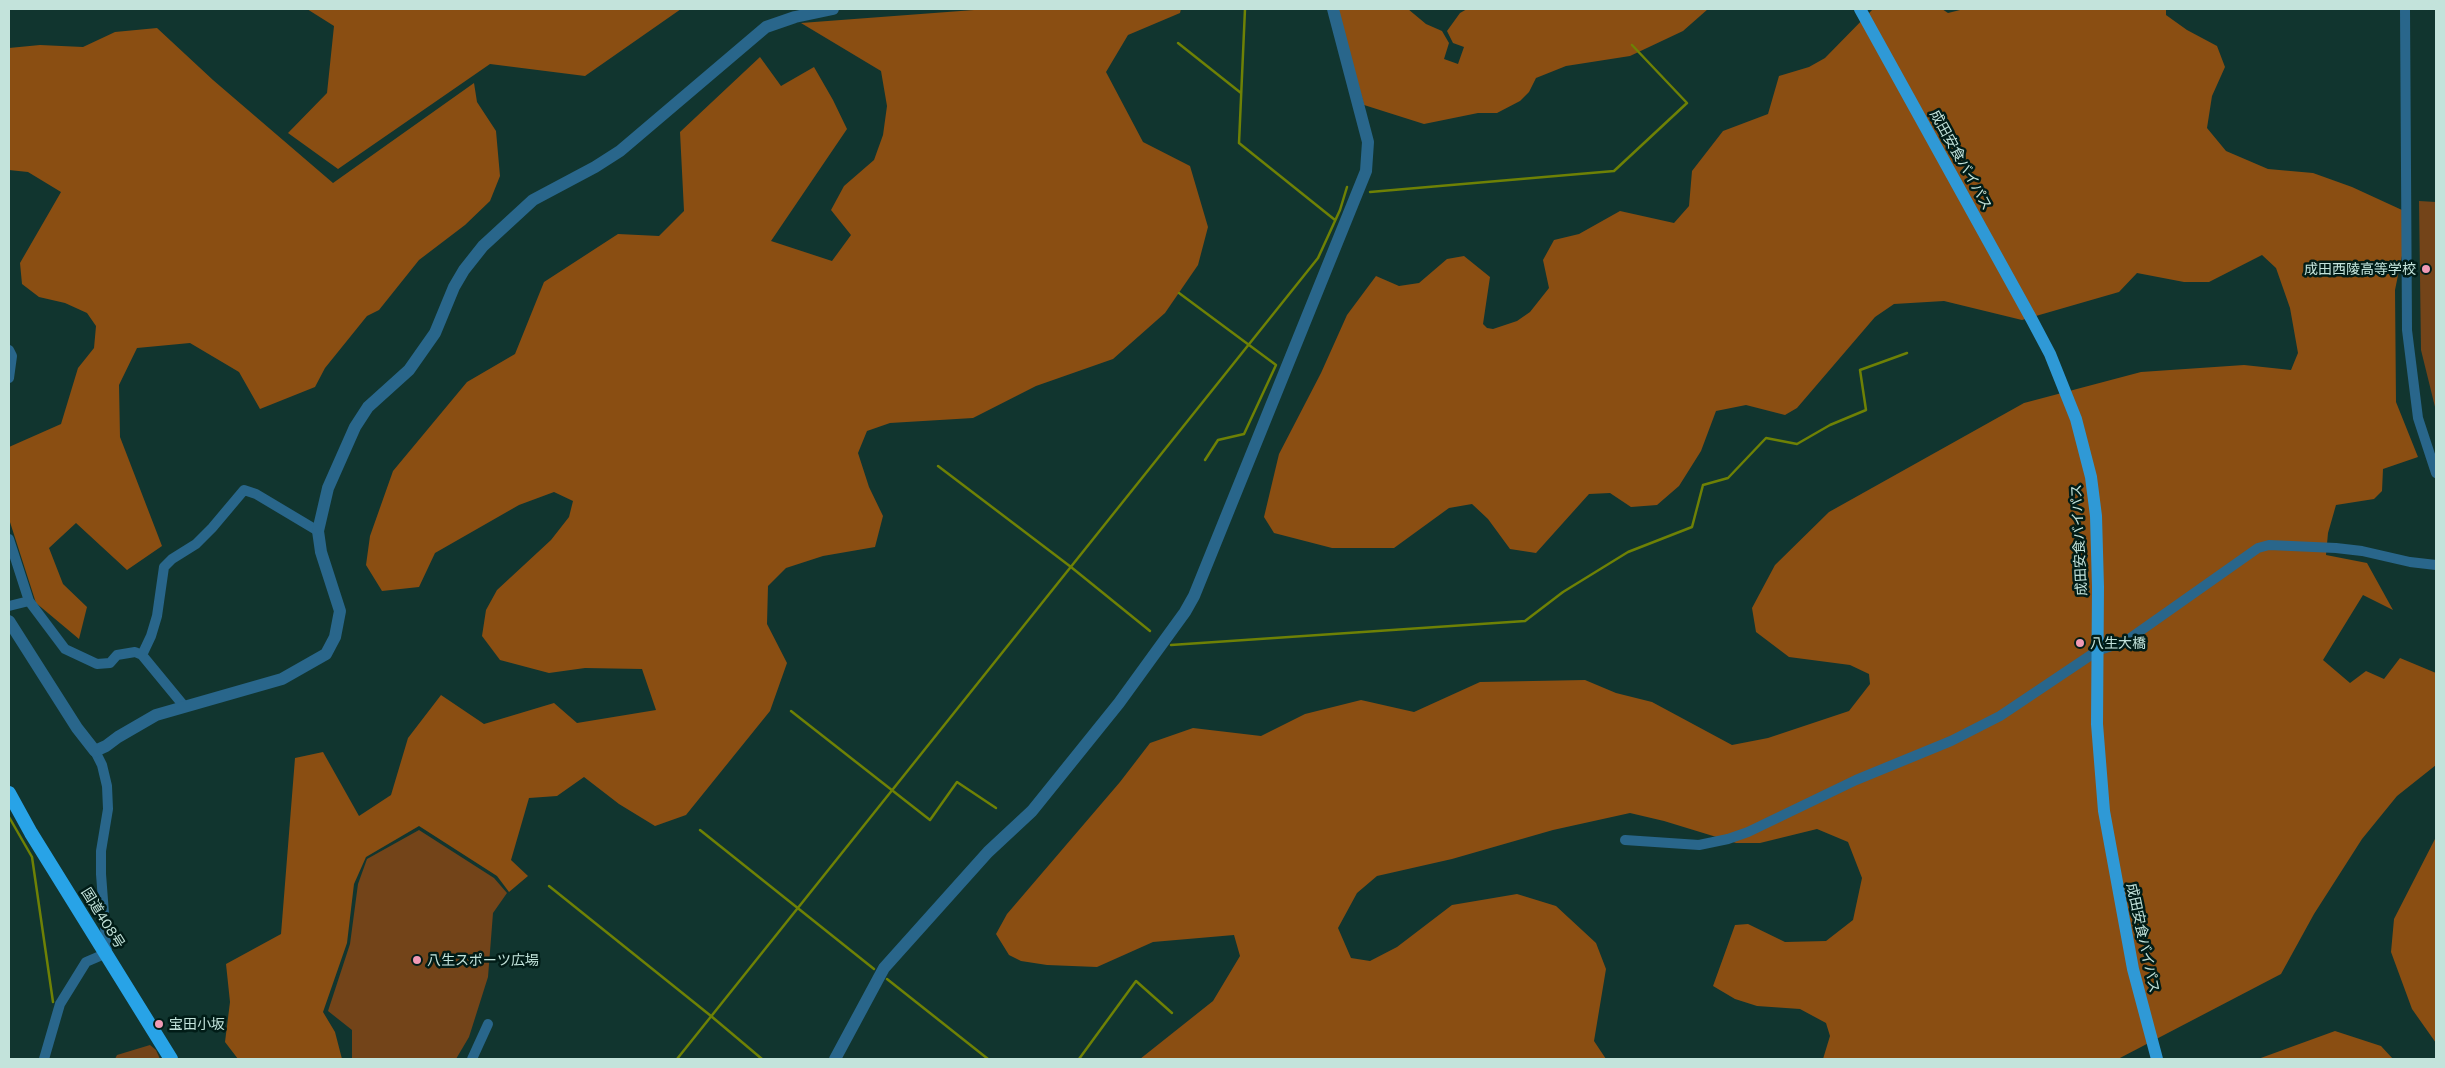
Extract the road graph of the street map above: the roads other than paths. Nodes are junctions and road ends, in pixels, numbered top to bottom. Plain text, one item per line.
1 (833, 9) edge
2 (1333, 9) edge
3 (1860, 9) edge
4 (2405, 9) edge
5 (9, 350) edge
6 (9, 378) edge
7 (2436, 472) edge
8 (318, 531) junction
9 (9, 539) edge
10 (2436, 565) edge
11 (29, 601) junction
12 (9, 606) edge
13 (9, 621) edge
14 (2097, 651) junction
15 (142, 655) junction
16 (184, 706) junction
17 (95, 751) junction
18 (9, 793) edge
19 (1625, 840) dead end
20 (107, 953) junction
21 (488, 1024) dead end
22 (44, 1059) edge
23 (171, 1059) edge
24 (472, 1059) edge
25 (835, 1059) edge
26 (2158, 1059) edge

1 - 8 street
2 - 25 street
3 - 14 main road, 成田安食バイパス
4 - 7 street
5 - 6 street
8 - 15 street
8 - 16 street
9 - 11 street
10 - 14 street
11 - 12 street
11 - 15 street
13 - 17 street
14 - 19 street
14 - 26 main road, 成田安食バイパス
15 - 16 street
16 - 17 street
17 - 20 street
18 - 20 highway, 国道408号
20 - 22 street
20 - 23 highway, 国道408号
21 - 24 street

